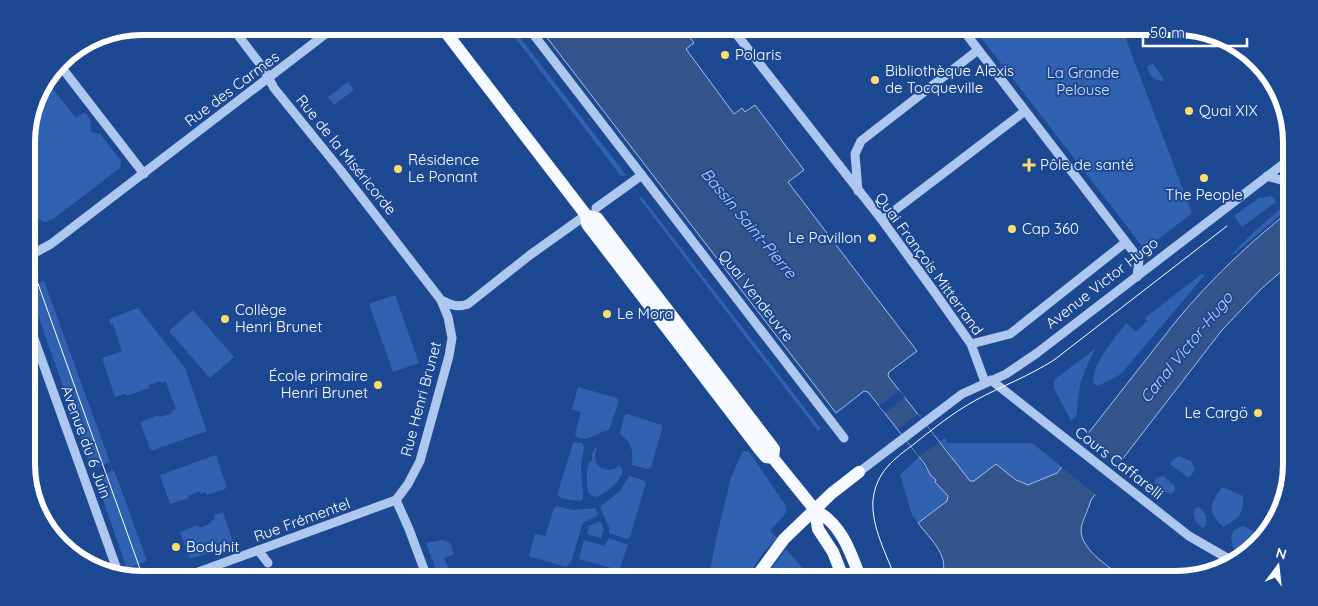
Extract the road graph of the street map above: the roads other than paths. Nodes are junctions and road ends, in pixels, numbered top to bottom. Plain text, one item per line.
1 (238, 35) edge
2 (324, 35) edge
3 (448, 35) edge
4 (534, 35) edge
5 (737, 35) edge
6 (967, 35) edge
7 (978, 50) junction
8 (63, 69) edge
9 (269, 78) junction
10 (1025, 111) junction
11 (1283, 164) edge
12 (144, 174) junction
13 (642, 175) junction
14 (1267, 176) junction
15 (1283, 181) edge
16 (858, 190) junction
17 (591, 212) junction
18 (882, 220) junction
19 (1126, 242) junction
20 (35, 253) edge
21 (1137, 277) junction
22 (442, 300) junction
23 (35, 340) edge
24 (971, 344) junction
25 (988, 381) junction
26 (844, 438) dead end
27 (859, 472) joint
28 (396, 500) junction
29 (815, 510) junction
30 (258, 550) junction
31 (1227, 558) edge
32 (268, 563) dead end
33 (116, 568) edge
34 (201, 571) edge
35 (425, 571) edge
36 (761, 571) edge
37 (840, 571) edge
38 (858, 571) edge

1 - 9 street, Rue de la Miséricorde
2 - 9 street, Rue des Carmes
3 - 17 main road
4 - 13 street, Quai Vendeuvre
5 - 16 street, Quai François Mitterrand
6 - 7 street
7 - 10 street
7 - 16 street, Quai François Mitterrand
8 - 12 street
9 - 12 street, Rue des Carmes
9 - 22 street, Rue de la Miséricorde
10 - 18 street
10 - 19 street
11 - 14 street, Avenue Victor Hugo
12 - 20 street, Rue des Carmes
13 - 17 street
13 - 26 street, Quai Vendeuvre
14 - 15 street
14 - 21 street, Avenue Victor Hugo
16 - 18 street, Quai François Mitterrand
17 - 22 street
17 - 29 main road
18 - 24 street, Quai François Mitterrand
19 - 21 street
19 - 24 street
21 - 25 street, Avenue Victor Hugo
22 - 28 street, Rue Henri Brunet
23 - 33 street, Avenue du 6 Juin
24 - 25 street, Quai François Mitterrand
25 - 27 street, Avenue Victor Hugo
25 - 31 street, Cours Caffarelli
27 - 29 main road
28 - 30 street, Rue Frémentel
28 - 35 street
29 - 36 main road
29 - 37 main road
29 - 38 main road
30 - 32 street
30 - 34 street, Rue Frémentel

